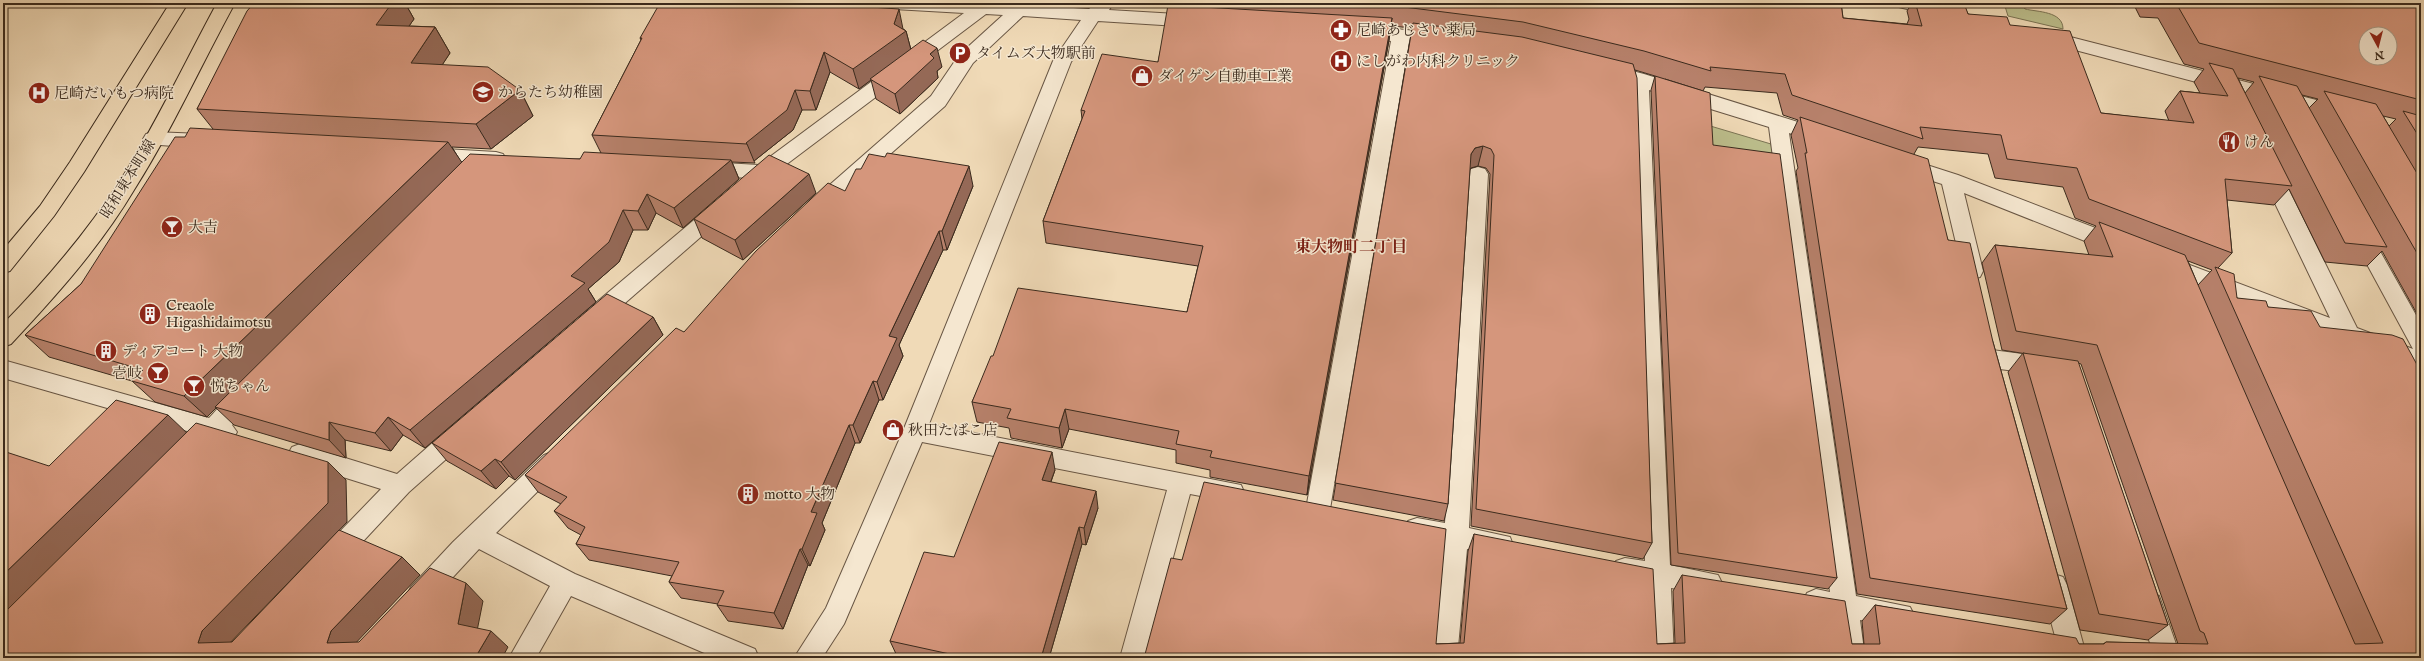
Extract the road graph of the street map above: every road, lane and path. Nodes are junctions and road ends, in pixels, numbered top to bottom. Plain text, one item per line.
1 (178, 3) edge
2 (226, 3) edge
3 (894, 3) edge
4 (1905, 3) edge
5 (985, 5) edge
6 (1100, 9) edge
7 (1018, 10) junction
8 (1956, 15) edge
9 (1211, 22) edge
10 (1345, 31) edge
11 (2032, 33) edge
12 (1401, 34) junction
13 (1456, 41) edge
14 (1592, 68) edge
15 (1637, 78) junction
16 (2226, 83) junction
17 (2288, 99) junction
18 (2236, 103) edge
19 (2360, 118) edge
20 (2298, 121) edge
21 (1778, 122) junction
22 (153, 139) junction
23 (1838, 142) edge
24 (221, 143) edge
25 (411, 154) edge
26 (2261, 154) edge
27 (483, 158) junction
28 (1883, 158) edge
29 (514, 160) edge
30 (685, 168) edge
31 (763, 172) junction
32 (1478, 174) dead end
33 (1951, 180) junction
34 (460, 181) edge
35 (2352, 219) edge
36 (799, 223) edge
37 (3, 265) edge
38 (2178, 268) junction
39 (1976, 289) edge
40 (2190, 298) edge
41 (576, 333) edge
42 (2348, 333) junction
43 (1987, 336) edge
44 (3, 338) edge
45 (2421, 344) edge
46 (2391, 351) junction
47 (1992, 359) junction
48 (2421, 362) edge
49 (3, 369) edge
50 (2064, 369) edge
51 (2407, 380) edge
52 (1998, 382) edge
53 (258, 383) edge
54 (479, 417) edge
55 (214, 428) junction
56 (915, 431) junction
57 (244, 438) edge
58 (567, 447) edge
59 (281, 449) edge
60 (180, 462) edge
61 (1181, 482) junction
62 (400, 485) junction
63 (1257, 497) edge
64 (1341, 513) edge
65 (1394, 524) edge
66 (477, 536) junction
67 (1456, 536) junction
68 (1526, 550) edge
69 (1603, 564) edge
70 (2049, 566) edge
71 (316, 573) edge
72 (1658, 575) junction
73 (566, 582) junction
74 (2142, 582) edge
75 (1735, 588) edge
76 (1789, 597) edge
77 (1844, 606) junction
78 (404, 613) edge
79 (1922, 618) edge
80 (2071, 646) edge
81 (2163, 657) edge
82 (522, 658) edge
83 (746, 658) edge
84 (807, 658) edge
85 (1133, 658) edge
86 (1444, 658) edge
87 (1661, 658) edge
88 (1852, 658) edge

1 - 37 main road
2 - 22 main road, 昭和東本町線
3 - 5 street
4 - 8 street
5 - 7 street
5 - 31 street
6 - 7 street
6 - 9 street
6 - 56 street
7 - 36 street
10 - 12 street
11 - 16 street
12 - 13 street
12 - 64 street
14 - 15 street
15 - 21 street
15 - 72 street
16 - 17 street
16 - 18 street
17 - 19 street
17 - 20 street
21 - 23 street
21 - 77 street
22 - 24 street
22 - 44 main road, 昭和東本町線
25 - 27 street
26 - 42 street
27 - 29 street
27 - 34 street
28 - 33 street
30 - 31 street
31 - 41 street
32 - 67 street
33 - 38 street
33 - 39 street
35 - 45 street
38 - 40 street
38 - 42 street
42 - 46 street
43 - 47 street
46 - 48 street
46 - 51 street
47 - 50 street
47 - 52 street
49 - 55 street
53 - 55 street
54 - 62 street
55 - 57 street
55 - 60 street
56 - 61 street
56 - 84 street
58 - 66 street
59 - 62 street
61 - 63 street
61 - 85 street
62 - 71 street
65 - 67 street
66 - 73 street
66 - 78 street
67 - 68 street
67 - 86 street
69 - 72 street
70 - 80 street
72 - 75 street
72 - 87 street
73 - 82 street
73 - 83 street
74 - 81 street
76 - 77 street
77 - 79 street
77 - 88 street

